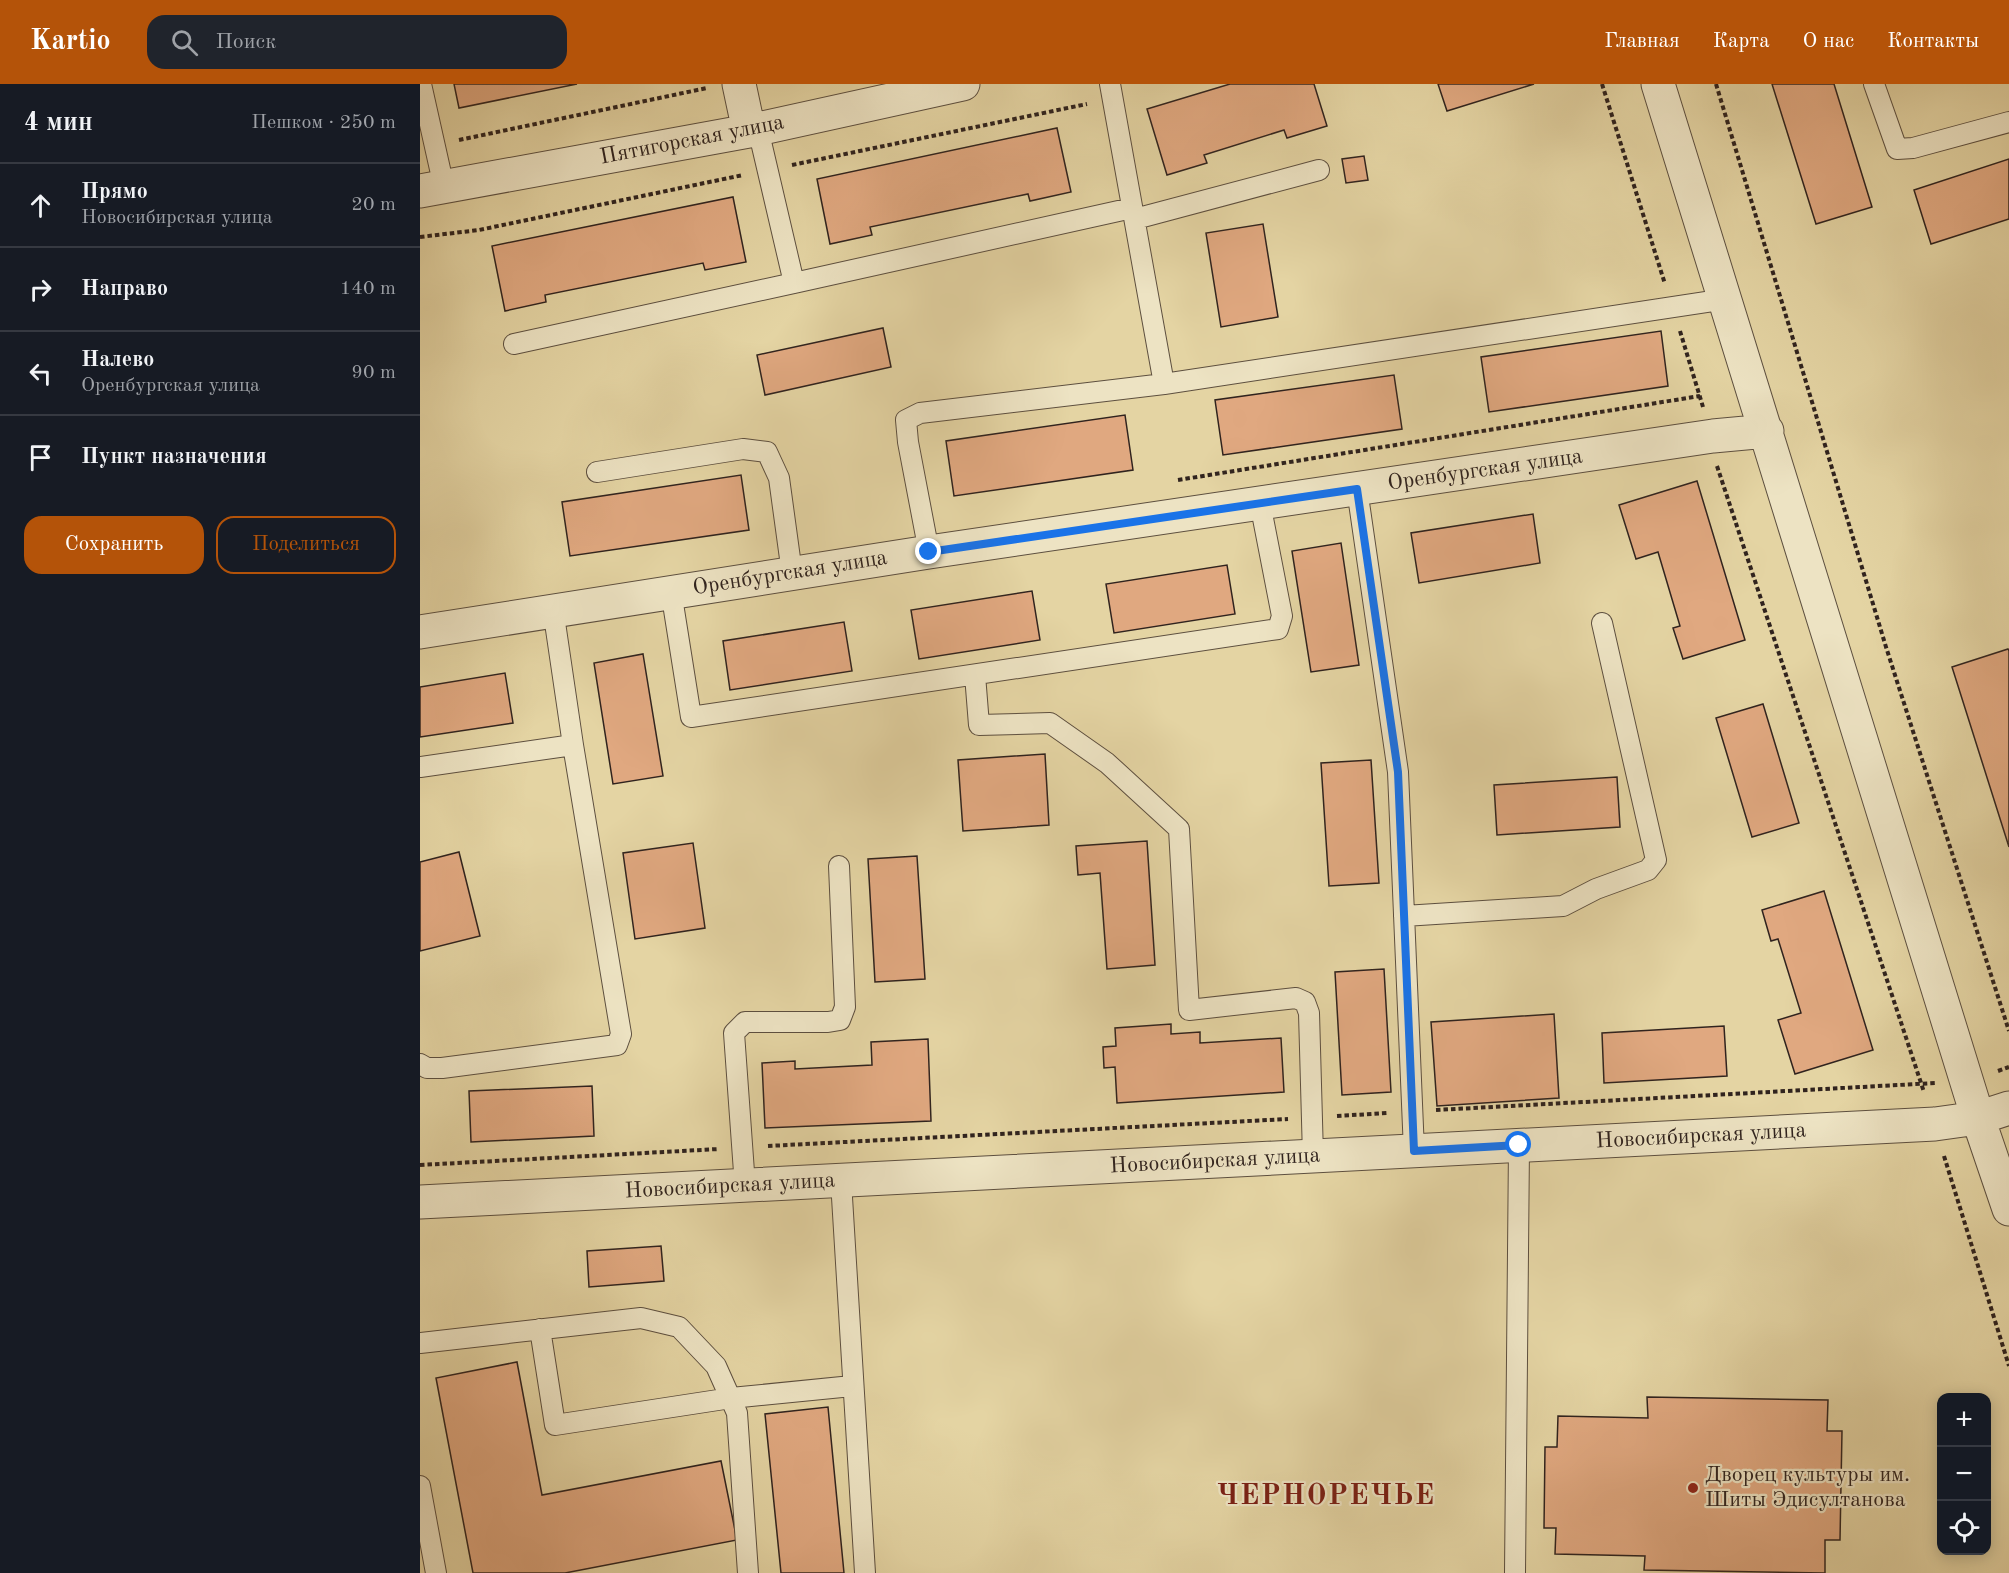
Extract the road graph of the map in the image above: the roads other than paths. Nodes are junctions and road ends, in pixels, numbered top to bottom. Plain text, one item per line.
1 (421, 84) edge
2 (963, 84) edge
3 (1110, 84) edge
4 (1658, 84) edge
5 (1874, 84) edge
6 (726, 85) edge
7 (2009, 122) edge
8 (754, 130) junction
9 (1319, 170) dead end
10 (432, 189) edge
11 (1133, 214) junction
12 (794, 283) junction
13 (1726, 299) junction
14 (514, 344) dead end
15 (1164, 384) junction
16 (1767, 431) junction
17 (597, 472) dead end
18 (1357, 489) junction
19 (1260, 503) junction
20 (929, 552) junction
21 (792, 573) junction
22 (671, 591) junction
23 (553, 609) junction
24 (1602, 623) dead end
25 (420, 632) edge
26 (975, 675) junction
27 (573, 745) junction
28 (420, 767) edge
29 (839, 866) dead end
30 (1404, 916) junction
31 (420, 1064) edge
32 (2009, 1108) edge
33 (1978, 1118) junction
34 (1519, 1145) junction
35 (1414, 1151) junction
36 (1313, 1156) junction
37 (841, 1180) junction
38 (745, 1185) junction
39 (420, 1202) edge
40 (2009, 1209) edge
41 (540, 1329) junction
42 (420, 1343) edge
43 (852, 1386) junction
44 (730, 1398) junction
45 (420, 1486) edge
46 (436, 1573) edge
47 (748, 1573) edge
48 (865, 1573) edge
49 (1515, 1573) edge

1 - 10 lane
2 - 8 street, Пятигорская улица
3 - 11 lane
4 - 13 street
5 - 7 lane
6 - 8 street
8 - 10 street, Пятигорская улица
8 - 12 lane
9 - 11 lane
11 - 12 lane
11 - 15 lane
12 - 14 lane
13 - 15 lane
13 - 16 street
15 - 20 lane
16 - 18 street, Оренбургская улица
16 - 33 street
17 - 21 lane
18 - 19 street, Оренбургская улица
18 - 30 lane
19 - 20 street, Оренбургская улица
19 - 26 lane
20 - 21 street, Оренбургская улица
21 - 22 street, Оренбургская улица
22 - 23 street, Оренбургская улица
22 - 26 lane
23 - 25 street, Оренбургская улица
23 - 27 lane
24 - 30 lane
26 - 36 lane
27 - 28 lane
27 - 31 lane
29 - 38 lane
30 - 35 lane
32 - 33 street, Новосибирская улица
33 - 34 street, Новосибирская улица
33 - 40 street
34 - 35 street, Новосибирская улица
34 - 49 lane
35 - 36 street, Новосибирская улица
36 - 37 street, Новосибирская улица
37 - 38 street, Новосибирская улица
37 - 43 lane
38 - 39 street, Новосибирская улица
41 - 42 lane
41 - 44 lane
41 - 44 lane
43 - 44 lane
43 - 48 lane
44 - 47 lane
45 - 46 lane

